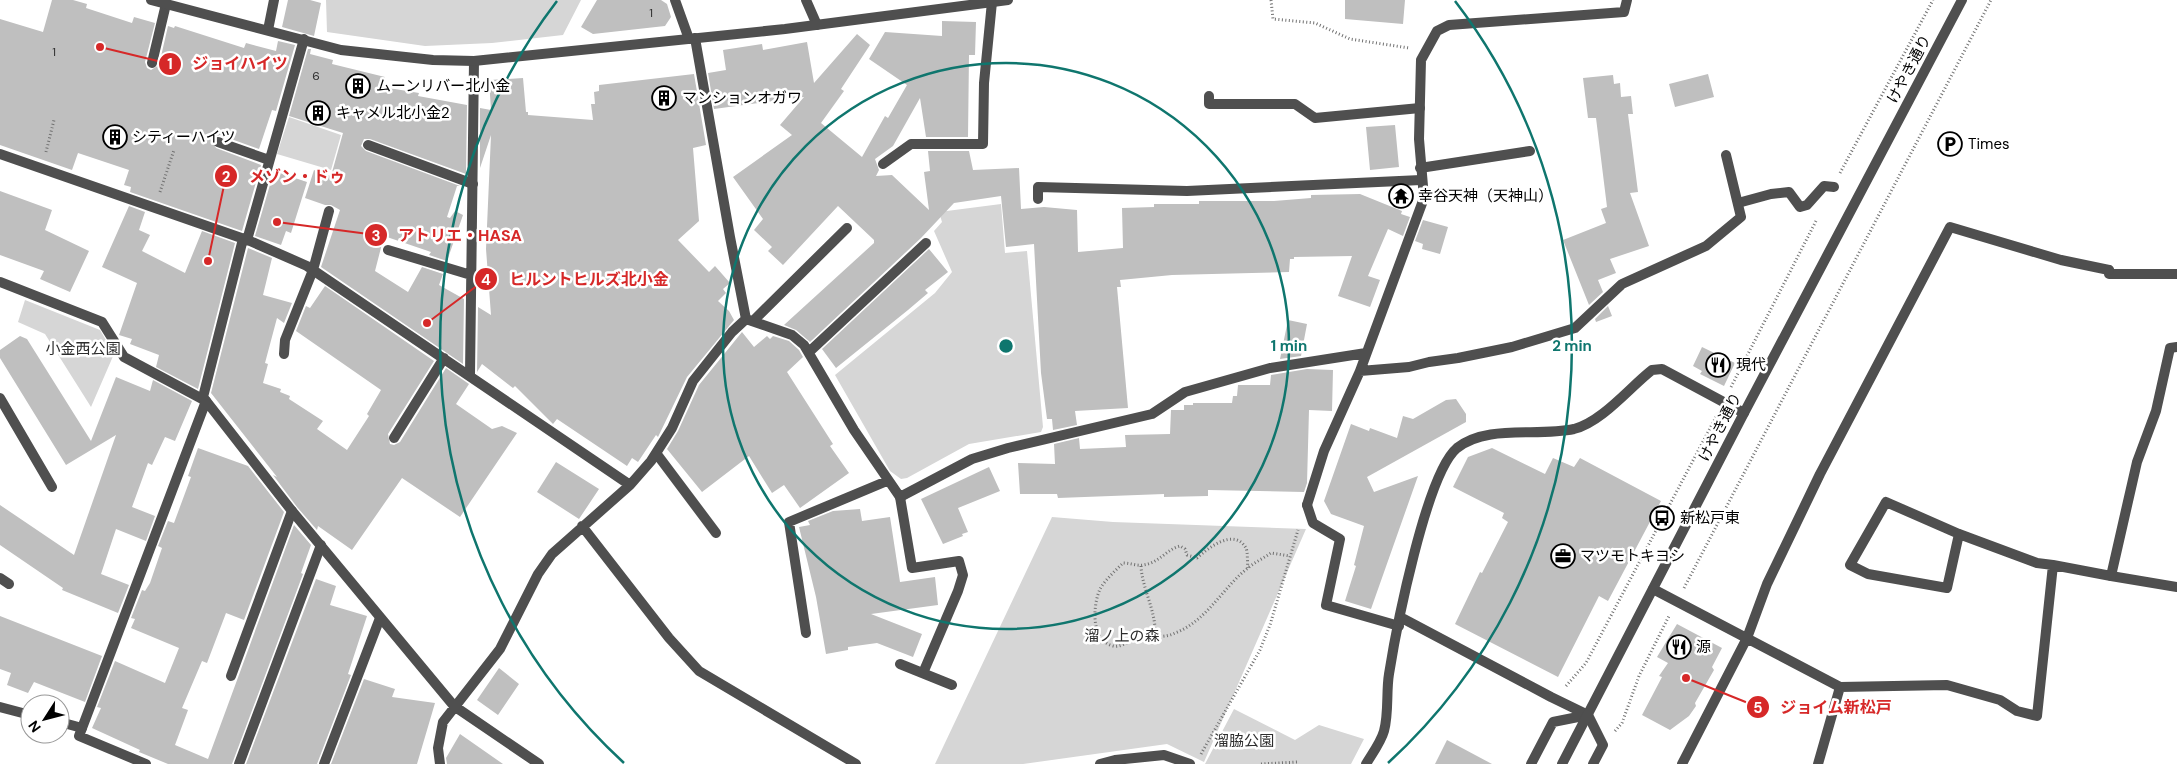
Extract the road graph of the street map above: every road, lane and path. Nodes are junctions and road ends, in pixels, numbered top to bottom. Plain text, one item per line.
1 (151, 0) edge
2 (274, 0) edge
3 (675, 0) edge
4 (806, 0) edge
5 (1008, 0) edge
6 (1272, 0) edge
7 (1627, 0) edge
8 (1933, 0) edge
9 (1962, 0) edge
10 (1991, 0) edge
11 (992, 2) junction
12 (166, 4) junction
13 (817, 25) junction
14 (268, 30) junction
15 (304, 39) junction
16 (692, 39) junction
17 (1397, 46) dead end
18 (474, 61) junction
19 (152, 63) dead end
20 (1208, 96) dead end
21 (1420, 108) junction
22 (54, 120) dead end
23 (218, 142) dead end
24 (368, 144) dead end
25 (174, 150) dead end
26 (1530, 151) dead end
27 (0, 154) edge
28 (1726, 155) dead end
29 (269, 160) junction
30 (883, 164) dead end
31 (1420, 168) junction
32 (40, 169) junction
33 (1421, 180) junction
34 (473, 184) junction
35 (1834, 187) joint
36 (1038, 199) dead end
37 (1738, 203) junction
38 (155, 210) junction
39 (329, 211) dead end
40 (1820, 213) dead end
41 (847, 228) dead end
42 (245, 240) junction
43 (926, 243) dead end
44 (388, 250) dead end
45 (312, 270) junction
46 (2177, 274) edge
47 (471, 275) junction
48 (0, 282) edge
49 (750, 320) junction
50 (2177, 347) edge
51 (809, 352) junction
52 (1366, 353) junction
53 (284, 354) dead end
54 (444, 358) junction
55 (1360, 371) junction
56 (470, 374) junction
57 (0, 398) edge
58 (206, 401) junction
59 (1724, 402) junction
60 (1744, 413) junction
61 (394, 438) dead end
62 (656, 453) junction
63 (887, 481) junction
64 (630, 484) junction
65 (52, 487) dead end
66 (900, 497) junction
67 (1307, 505) junction
68 (292, 511) junction
69 (582, 526) junction
70 (716, 534) dead end
71 (1959, 534) junction
72 (321, 545) junction
73 (1290, 556) junction
74 (2053, 565) junction
75 (1141, 566) junction
76 (1248, 568) junction
77 (2111, 576) junction
78 (2177, 587) edge
79 (1653, 589) junction
80 (1677, 601) junction
81 (380, 618) junction
82 (1400, 622) junction
83 (806, 633) dead end
84 (1155, 637) junction
85 (1747, 638) junction
86 (900, 664) dead end
87 (923, 673) junction
88 (231, 676) dead end
89 (952, 685) dead end
90 (1840, 687) junction
91 (1551, 698) junction
92 (454, 706) junction
93 (0, 707) edge
94 (20, 712) edge
95 (1588, 715) junction
96 (70, 725) edge
97 (82, 728) junction
98 (1603, 745) junction
99 (1194, 761) edge
100 (1297, 762) dead end
101 (146, 764) edge
102 (239, 764) edge
103 (324, 764) edge
104 (440, 764) edge
105 (539, 764) edge
106 (856, 764) edge
107 (1100, 764) edge
108 (1261, 764) edge
109 (1366, 764) edge
110 (1531, 764) edge
111 (1562, 764) edge
112 (1593, 764) edge
113 (1682, 764) edge
114 (1818, 764) edge

1 - 12 street
2 - 14 street
3 - 16 street
4 - 13 street
5 - 11 street
6 - 17 path
7 - 21 street
8 - 35 path
9 - 60 street, けやき通り
10 - 80 path
11 - 13 street
11 - 30 street
12 - 14 street
12 - 19 street
13 - 16 street
14 - 15 street
15 - 18 street
15 - 29 street
16 - 18 street
16 - 49 street
18 - 34 street
20 - 21 street
21 - 31 street
22 - 32 path
23 - 29 street
24 - 34 street
25 - 38 path
26 - 31 street
27 - 32 street
28 - 37 street
29 - 42 street
31 - 33 street
32 - 38 street
33 - 36 street
33 - 52 street
34 - 47 street
35 - 37 street
37 - 55 street
38 - 42 street
39 - 45 street
40 - 59 path
41 - 49 street
42 - 45 street
42 - 58 street
43 - 51 street
44 - 47 street
45 - 53 street
45 - 54 street
46 - 85 street
47 - 56 street
48 - 58 street
49 - 51 street
49 - 62 street
50 - 77 street
51 - 63 street
52 - 55 street
52 - 66 street
54 - 56 street
54 - 61 street
55 - 67 street
56 - 64 street
57 - 65 street
58 - 68 street
58 - 97 street
59 - 60 street
59 - 82 street
59 - 91 path
60 - 79 street, けやき通り
62 - 64 street
62 - 70 street
63 - 66 street
63 - 83 street
64 - 69 street
66 - 87 street
67 - 73 path
67 - 82 street
68 - 72 street
68 - 88 street
69 - 92 street
69 - 106 street
71 - 71 street
71 - 74 street
72 - 81 street
72 - 102 street
73 - 76 path
73 - 99 path
74 - 77 street
74 - 90 street
75 - 76 path
75 - 84 path
75 - 84 path
76 - 84 path
77 - 78 street
79 - 80 street
79 - 95 street, けやき通り
80 - 85 street
80 - 98 path
81 - 92 street
81 - 103 street
82 - 91 street
82 - 109 street
85 - 90 street
85 - 113 street
86 - 87 street
87 - 89 street
90 - 114 street
91 - 95 street
92 - 104 street
92 - 105 street
93 - 94 street
95 - 98 street
95 - 110 street
95 - 111 street, けやき通り
96 - 97 street
97 - 101 street
98 - 112 street
99 - 107 street
100 - 108 path

